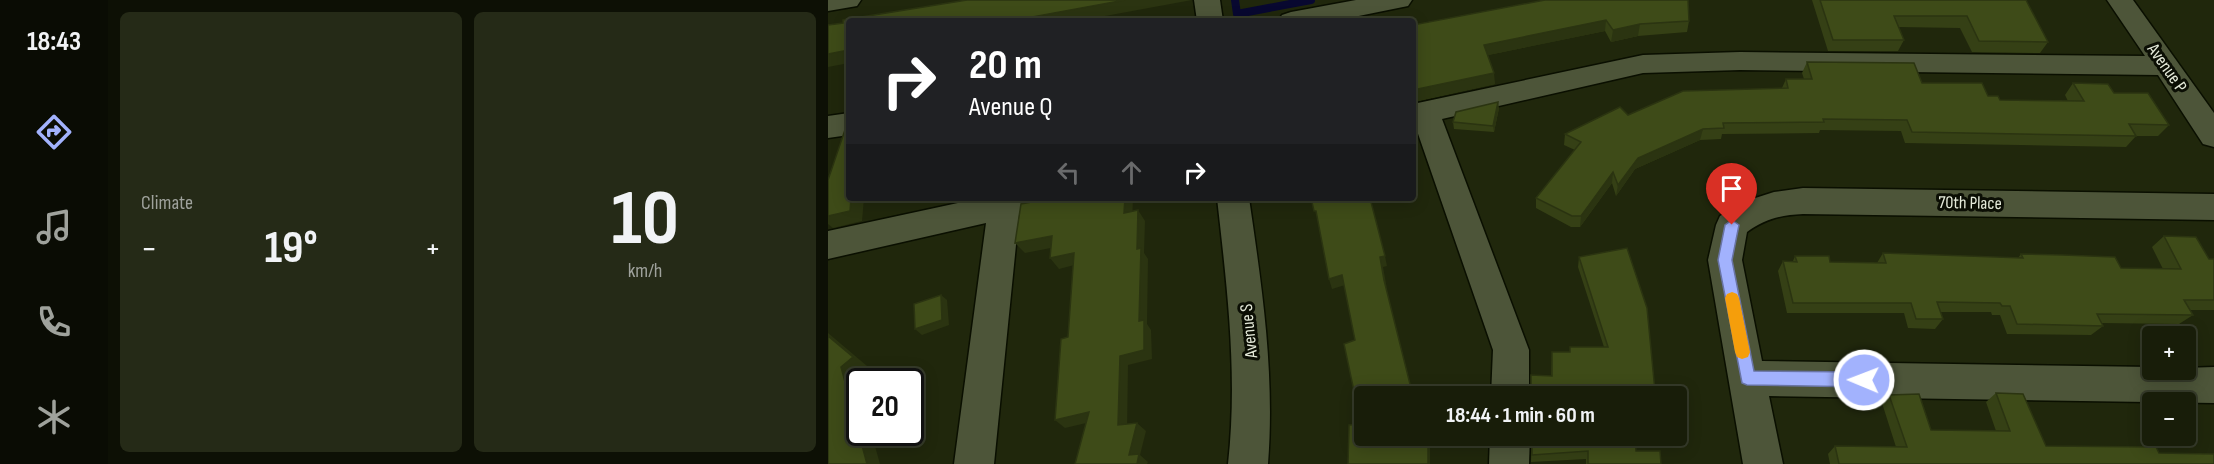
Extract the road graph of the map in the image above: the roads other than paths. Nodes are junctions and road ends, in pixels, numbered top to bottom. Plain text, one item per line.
1 (848, 0) edge
2 (1207, 0) edge
3 (1399, 0) edge
4 (2120, 0) edge
5 (828, 3) edge
6 (1210, 18) edge
7 (1306, 18) edge
8 (2165, 66) junction
9 (2201, 99) edge
10 (1419, 114) edge
11 (846, 124) edge
12 (828, 127) edge
13 (2214, 136) edge
14 (1026, 201) edge
15 (1233, 201) edge
16 (1004, 206) junction
17 (2214, 207) edge
18 (828, 245) edge
19 (1747, 378) junction
20 (2214, 385) edge
21 (1510, 386) edge
22 (1510, 446) edge
23 (974, 464) edge
24 (1248, 464) edge
25 (1509, 464) edge
26 (1763, 464) edge

1 - 5 street
2 - 6 street
3 - 7 street
4 - 8 street, Avenue P
8 - 9 street, Avenue P
8 - 10 street
9 - 13 street, Avenue P
10 - 21 street
11 - 12 street
14 - 16 street
15 - 24 street, Avenue S
16 - 18 street
16 - 23 street
17 - 19 street, 70th Place
19 - 20 street
19 - 26 street
22 - 25 street

